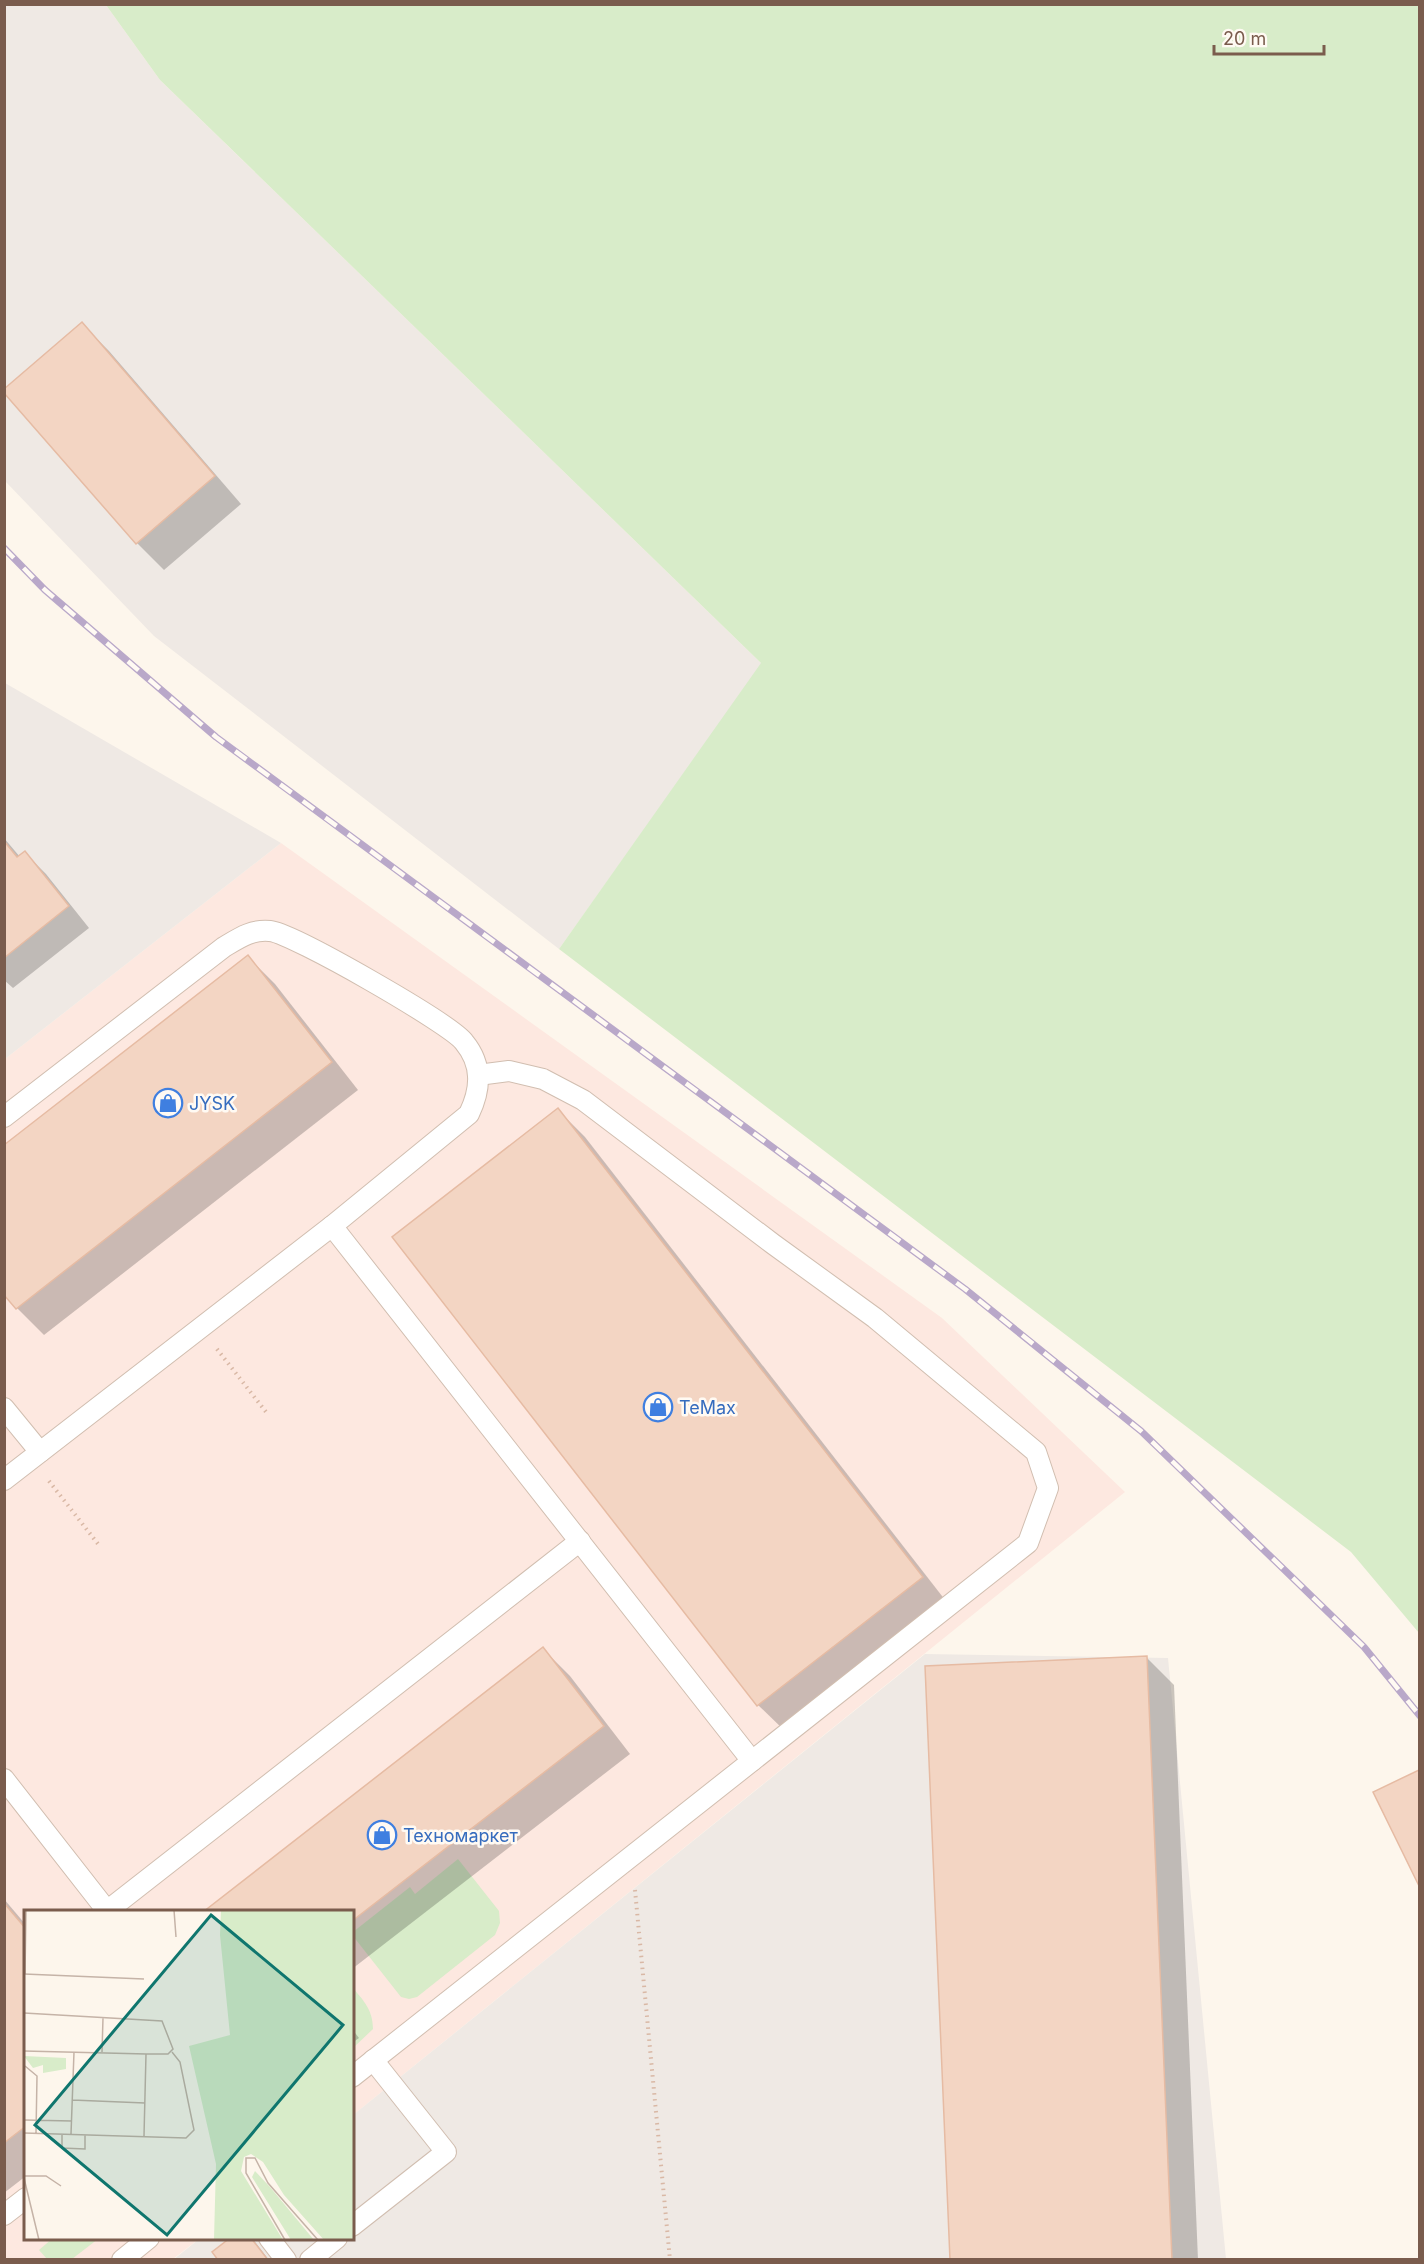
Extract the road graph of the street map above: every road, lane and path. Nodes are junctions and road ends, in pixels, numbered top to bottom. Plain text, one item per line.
1 (478, 1075) junction
2 (4, 1117) edge
3 (332, 1227) junction
4 (201, 1328) junction
5 (4, 1408) edge
6 (266, 1412) dead end
7 (36, 1456) junction
8 (4, 1480) edge
9 (580, 1541) junction
10 (98, 1544) dead end
11 (752, 1761) junction
12 (4, 1779) edge
13 (632, 1856) junction
14 (107, 1910) edge
15 (109, 1910) edge
16 (373, 2060) junction
17 (354, 2075) edge
18 (24, 2200) edge
19 (4, 2215) edge
20 (354, 2224) edge
21 (146, 2240) edge
22 (271, 2240) edge
23 (334, 2240) edge
24 (122, 2259) edge
25 (286, 2259) edge
26 (310, 2259) edge
27 (670, 2259) edge

1 - 2 lane
1 - 3 lane
1 - 11 lane
3 - 4 lane
3 - 9 lane
4 - 6 path
4 - 7 lane
5 - 7 lane
7 - 8 lane
7 - 10 path
9 - 11 lane
9 - 15 lane
11 - 13 lane
12 - 14 lane
13 - 16 lane
13 - 27 path
16 - 17 lane
16 - 20 lane
18 - 19 lane
21 - 24 lane
22 - 25 lane
23 - 26 lane

